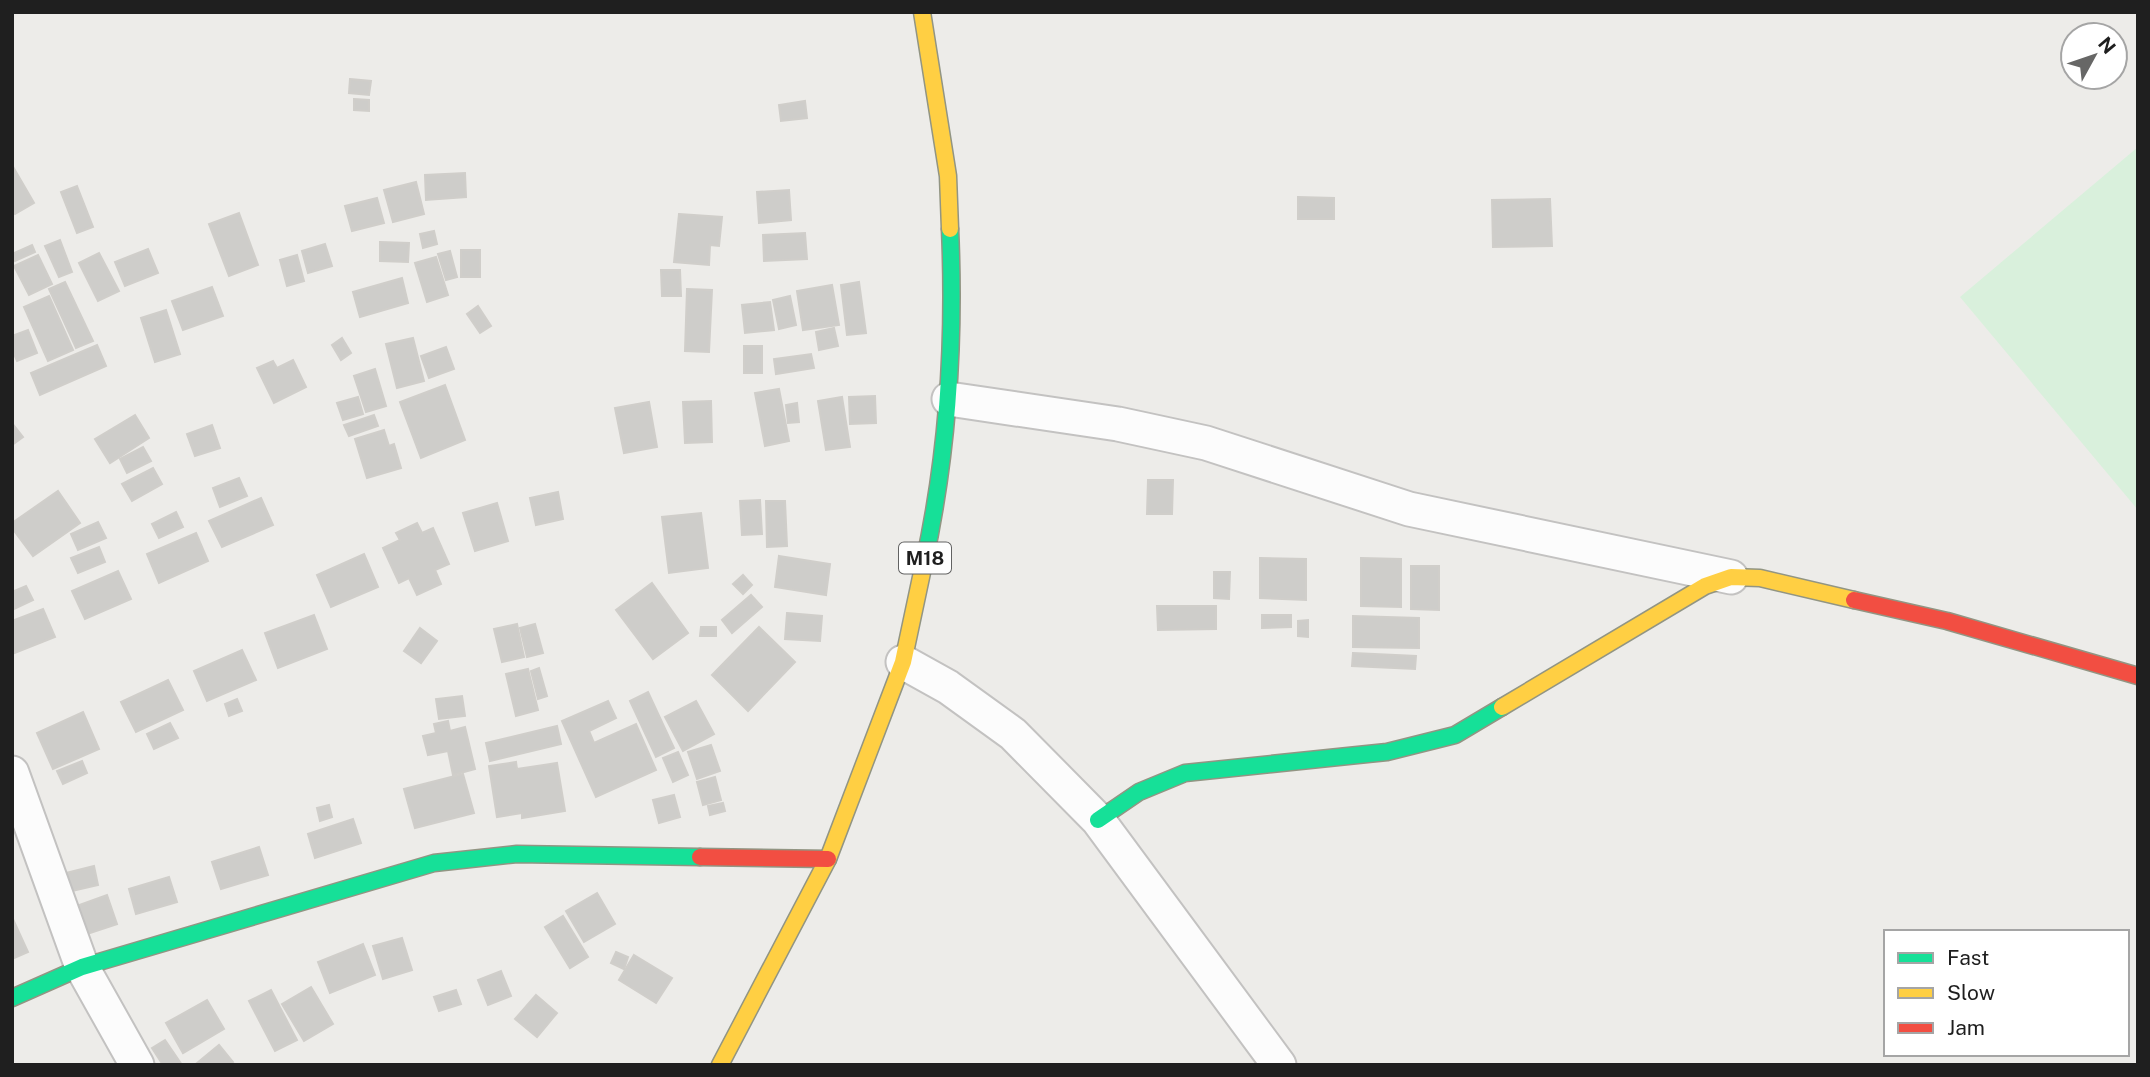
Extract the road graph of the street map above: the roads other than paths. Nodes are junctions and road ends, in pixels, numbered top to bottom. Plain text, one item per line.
1 (922, 12) edge
2 (949, 399) junction
3 (1731, 577) junction
4 (904, 663) junction
5 (2138, 676) edge
6 (12, 774) edge
7 (1098, 821) junction
8 (828, 859) junction
9 (82, 967) junction
10 (12, 998) edge
11 (136, 1065) edge
12 (720, 1065) edge
13 (1279, 1065) edge

1 - 2 street, M18
2 - 3 street
2 - 4 street, M18
3 - 5 street
3 - 7 street
4 - 7 street
4 - 8 street, M18
6 - 9 street
7 - 13 street
8 - 9 street
8 - 12 street, M18
9 - 10 street
9 - 11 street

